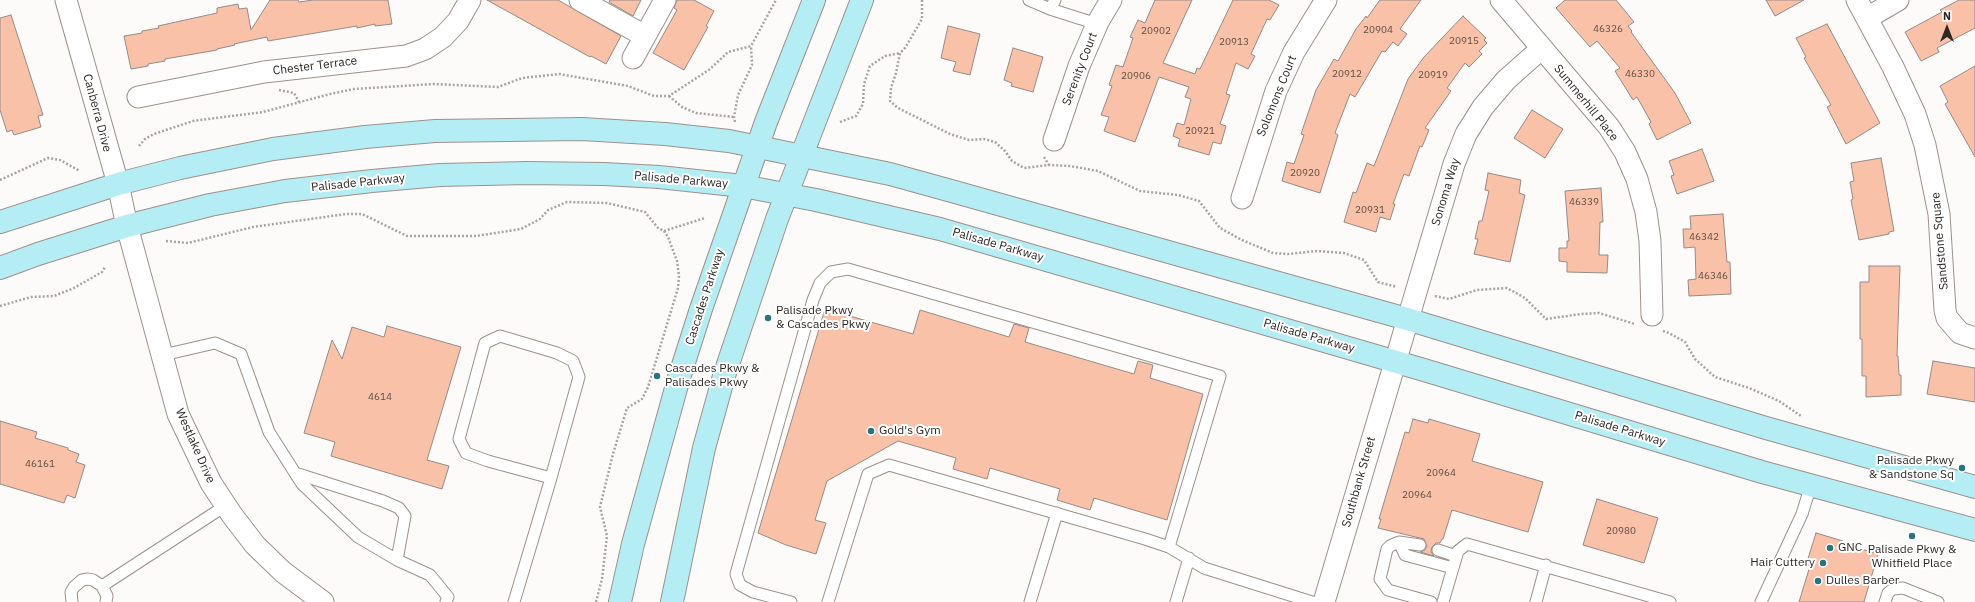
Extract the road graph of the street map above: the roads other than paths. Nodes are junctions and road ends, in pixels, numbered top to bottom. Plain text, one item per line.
1 (66, 0) edge
2 (470, 0) edge
3 (580, 0) edge
4 (665, 0) edge
5 (814, 0) edge
6 (862, 0) edge
7 (1029, 0) edge
8 (1110, 0) edge
9 (1326, 0) edge
10 (1501, 0) edge
11 (1857, 0) edge
12 (1898, 0) edge
13 (1052, 5) edge
14 (1867, 18) junction
15 (1097, 24) junction
16 (645, 36) junction
17 (1542, 48) junction
18 (633, 58) dead end
19 (138, 97) dead end
20 (1054, 140) dead end
21 (757, 146) junction
22 (801, 155) junction
23 (118, 184) junction
24 (744, 186) junction
25 (786, 194) junction
26 (1242, 198) dead end
27 (0, 222) edge
28 (127, 226) junction
29 (0, 268) edge
30 (1407, 319) junction
31 (1651, 324) road end
32 (1975, 338) edge
33 (162, 355) junction
34 (1394, 361) junction
35 (295, 474) junction
36 (551, 478) junction
37 (1811, 485) junction
38 (1975, 487) edge
39 (225, 506) junction
40 (1057, 513) junction
41 (1975, 530) edge
42 (1399, 542) junction
43 (1420, 545) dead end
44 (1169, 547) junction
45 (1438, 550) dead end
46 (1456, 556) junction
47 (1189, 558) junction
48 (397, 560) junction
49 (1546, 565) junction
50 (1453, 568) junction
51 (102, 586) junction
52 (72, 602) edge
53 (106, 602) edge
54 (323, 602) edge
55 (446, 602) edge
56 (514, 602) edge
57 (620, 602) edge
58 (672, 602) edge
59 (791, 602) edge
60 (828, 602) edge
61 (1030, 602) edge
62 (1176, 602) edge
63 (1312, 602) edge
64 (1324, 602) edge
65 (1431, 602) edge
66 (1443, 602) edge
67 (1536, 602) edge
68 (1670, 602) edge
69 (1761, 602) edge
70 (1885, 602) edge
71 (1938, 602) edge

1 - 23 street, Canberra Drive
2 - 19 street, Chester Terrace
3 - 16 street
4 - 16 street
5 - 21 main road, Cascades Parkway
6 - 22 main road
7 - 13 lane
8 - 15 street, Serenity Court
9 - 26 street, Solomons Court
10 - 17 street, Summerhill Place
11 - 14 street, Sandstone Square
12 - 14 street
13 - 15 lane
14 - 32 street, Sandstone Square
15 - 20 street, Serenity Court
16 - 18 street
17 - 30 street, Sonoma Way
17 - 31 street, Summerhill Place
21 - 22 main road
21 - 23 main road
21 - 24 main road, Cascades Parkway
22 - 25 main road
22 - 30 main road
23 - 27 main road
23 - 28 street, Canberra Drive
24 - 25 main road, Palisade Parkway
24 - 28 main road, Palisade Parkway
24 - 57 main road, Cascades Parkway
25 - 34 main road, Palisade Parkway
25 - 58 main road
28 - 29 main road, Palisade Parkway
28 - 33 street, Westlake Drive
30 - 34 street, Sonoma Way
30 - 38 main road
33 - 35 lane
33 - 39 street, Westlake Drive
34 - 37 main road, Palisade Parkway
34 - 64 street, Southbank Street
35 - 48 lane
35 - 48 lane
36 - 36 lane
36 - 56 lane
37 - 41 main road, Palisade Parkway
37 - 69 lane
39 - 51 lane
39 - 54 street, Westlake Drive
40 - 44 lane
40 - 60 lane
40 - 61 lane
42 - 43 lane
42 - 50 lane
42 - 65 lane
44 - 47 lane
44 - 59 lane
45 - 46 lane
46 - 49 lane
46 - 50 lane
47 - 62 lane
47 - 63 lane
48 - 55 lane
49 - 67 lane
49 - 68 lane
50 - 66 lane
51 - 52 lane
51 - 53 lane
70 - 71 lane

